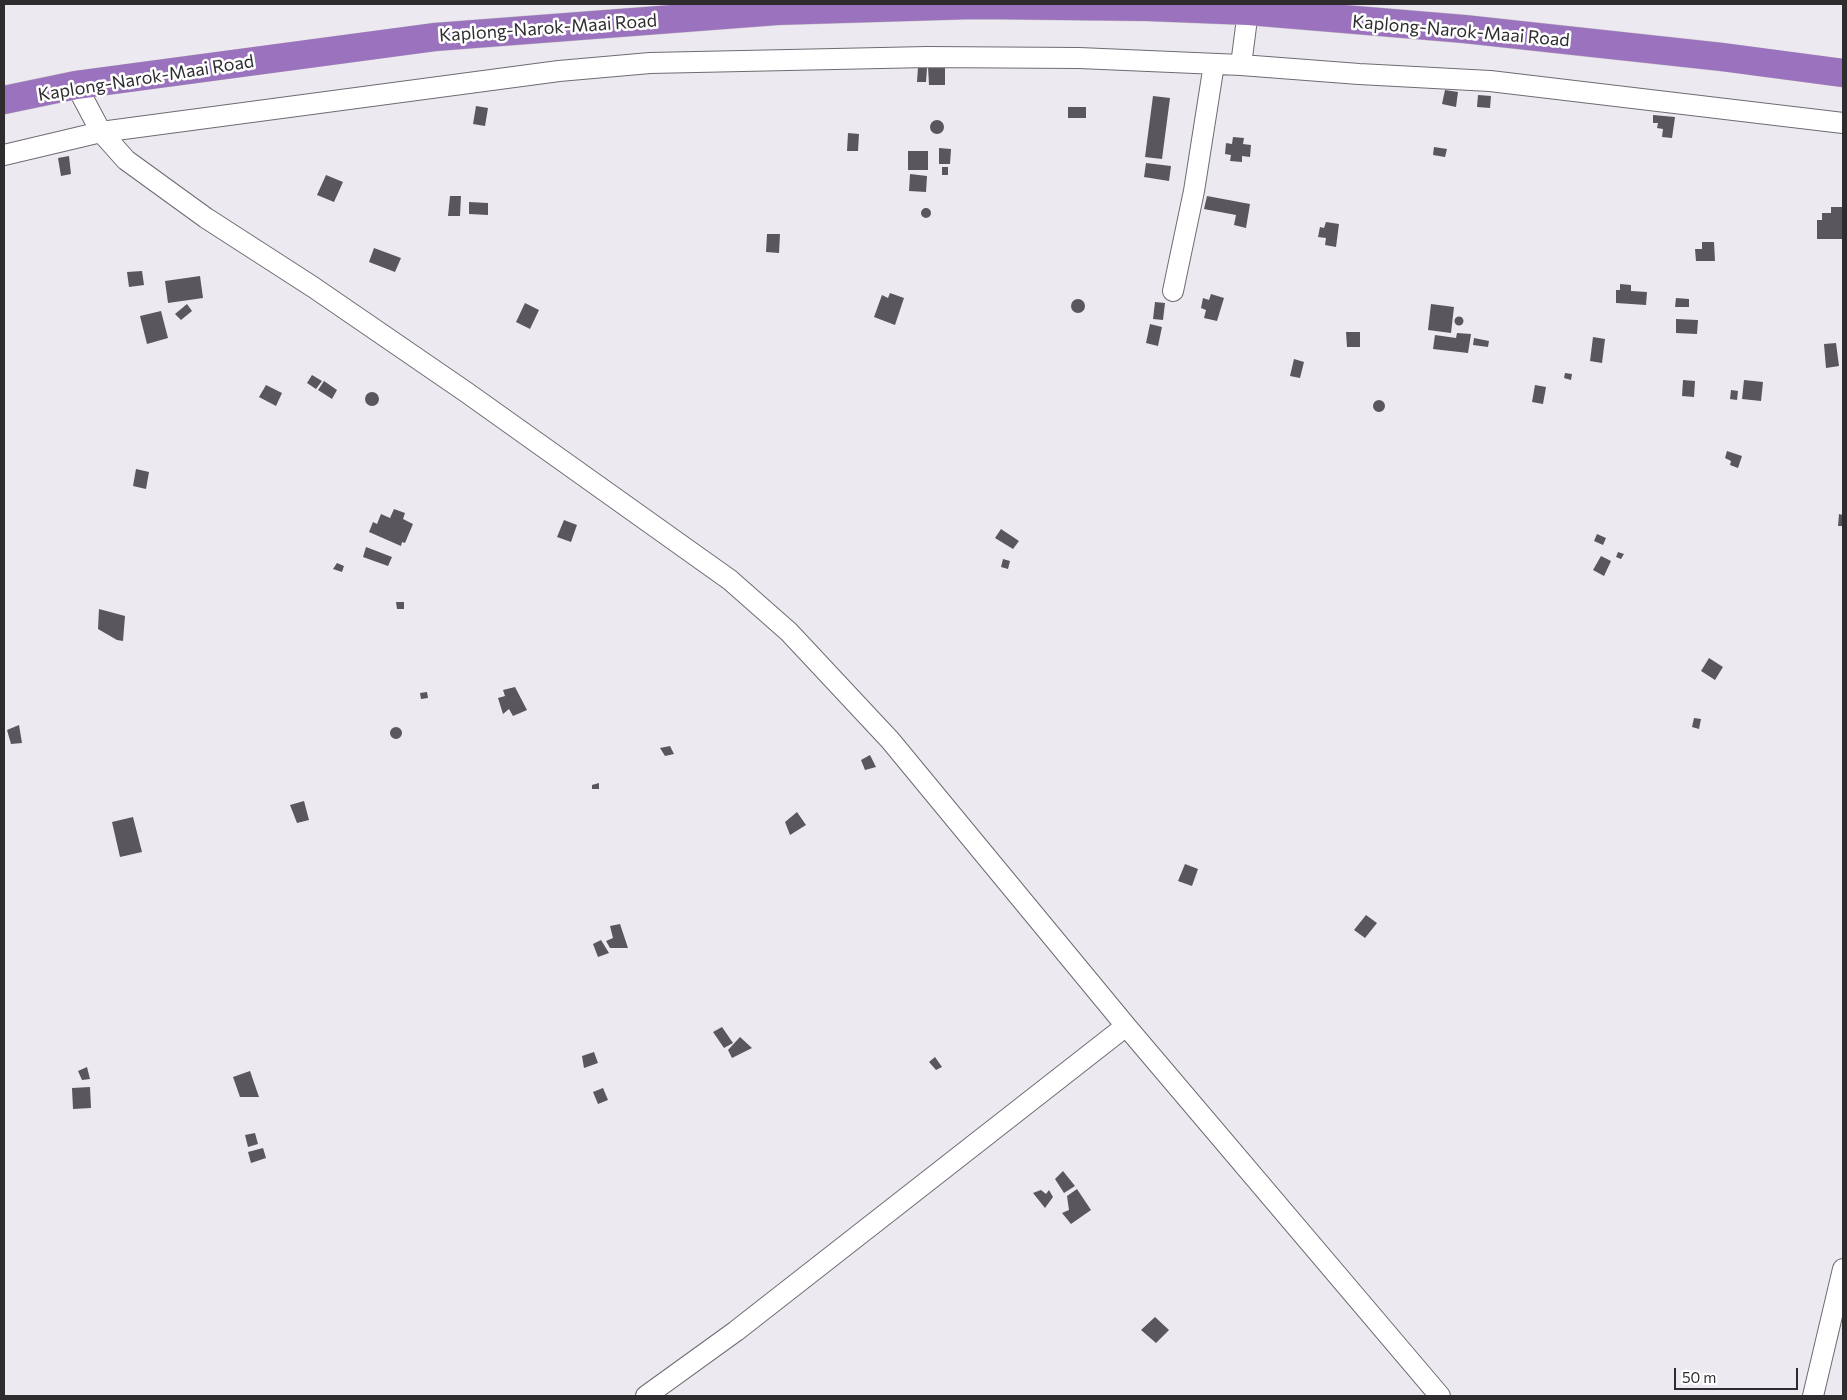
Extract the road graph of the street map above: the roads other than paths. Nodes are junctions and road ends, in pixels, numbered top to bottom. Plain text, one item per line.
1 (778, 7) edge
2 (1248, 11) junction
3 (1214, 64) junction
4 (1241, 65) junction
5 (1843, 73) edge
6 (76, 85) junction
7 (4, 100) edge
8 (1843, 123) edge
9 (101, 132) junction
10 (4, 155) edge
11 (1173, 291) dead end
12 (1126, 1026) junction
13 (1843, 1269) edge
14 (646, 1396) edge
15 (1440, 1396) edge
16 (1813, 1396) edge

1 - 2 highway, Kaplong-Narok-Maai Road
1 - 6 highway, Kaplong-Narok-Maai Road
2 - 4 street
2 - 5 highway, Kaplong-Narok-Maai Road
3 - 4 street
3 - 9 street
3 - 11 street
4 - 8 street
6 - 7 highway, Kaplong-Narok-Maai Road
6 - 9 street
9 - 10 street
9 - 12 street
12 - 14 street
12 - 15 street
13 - 16 street

